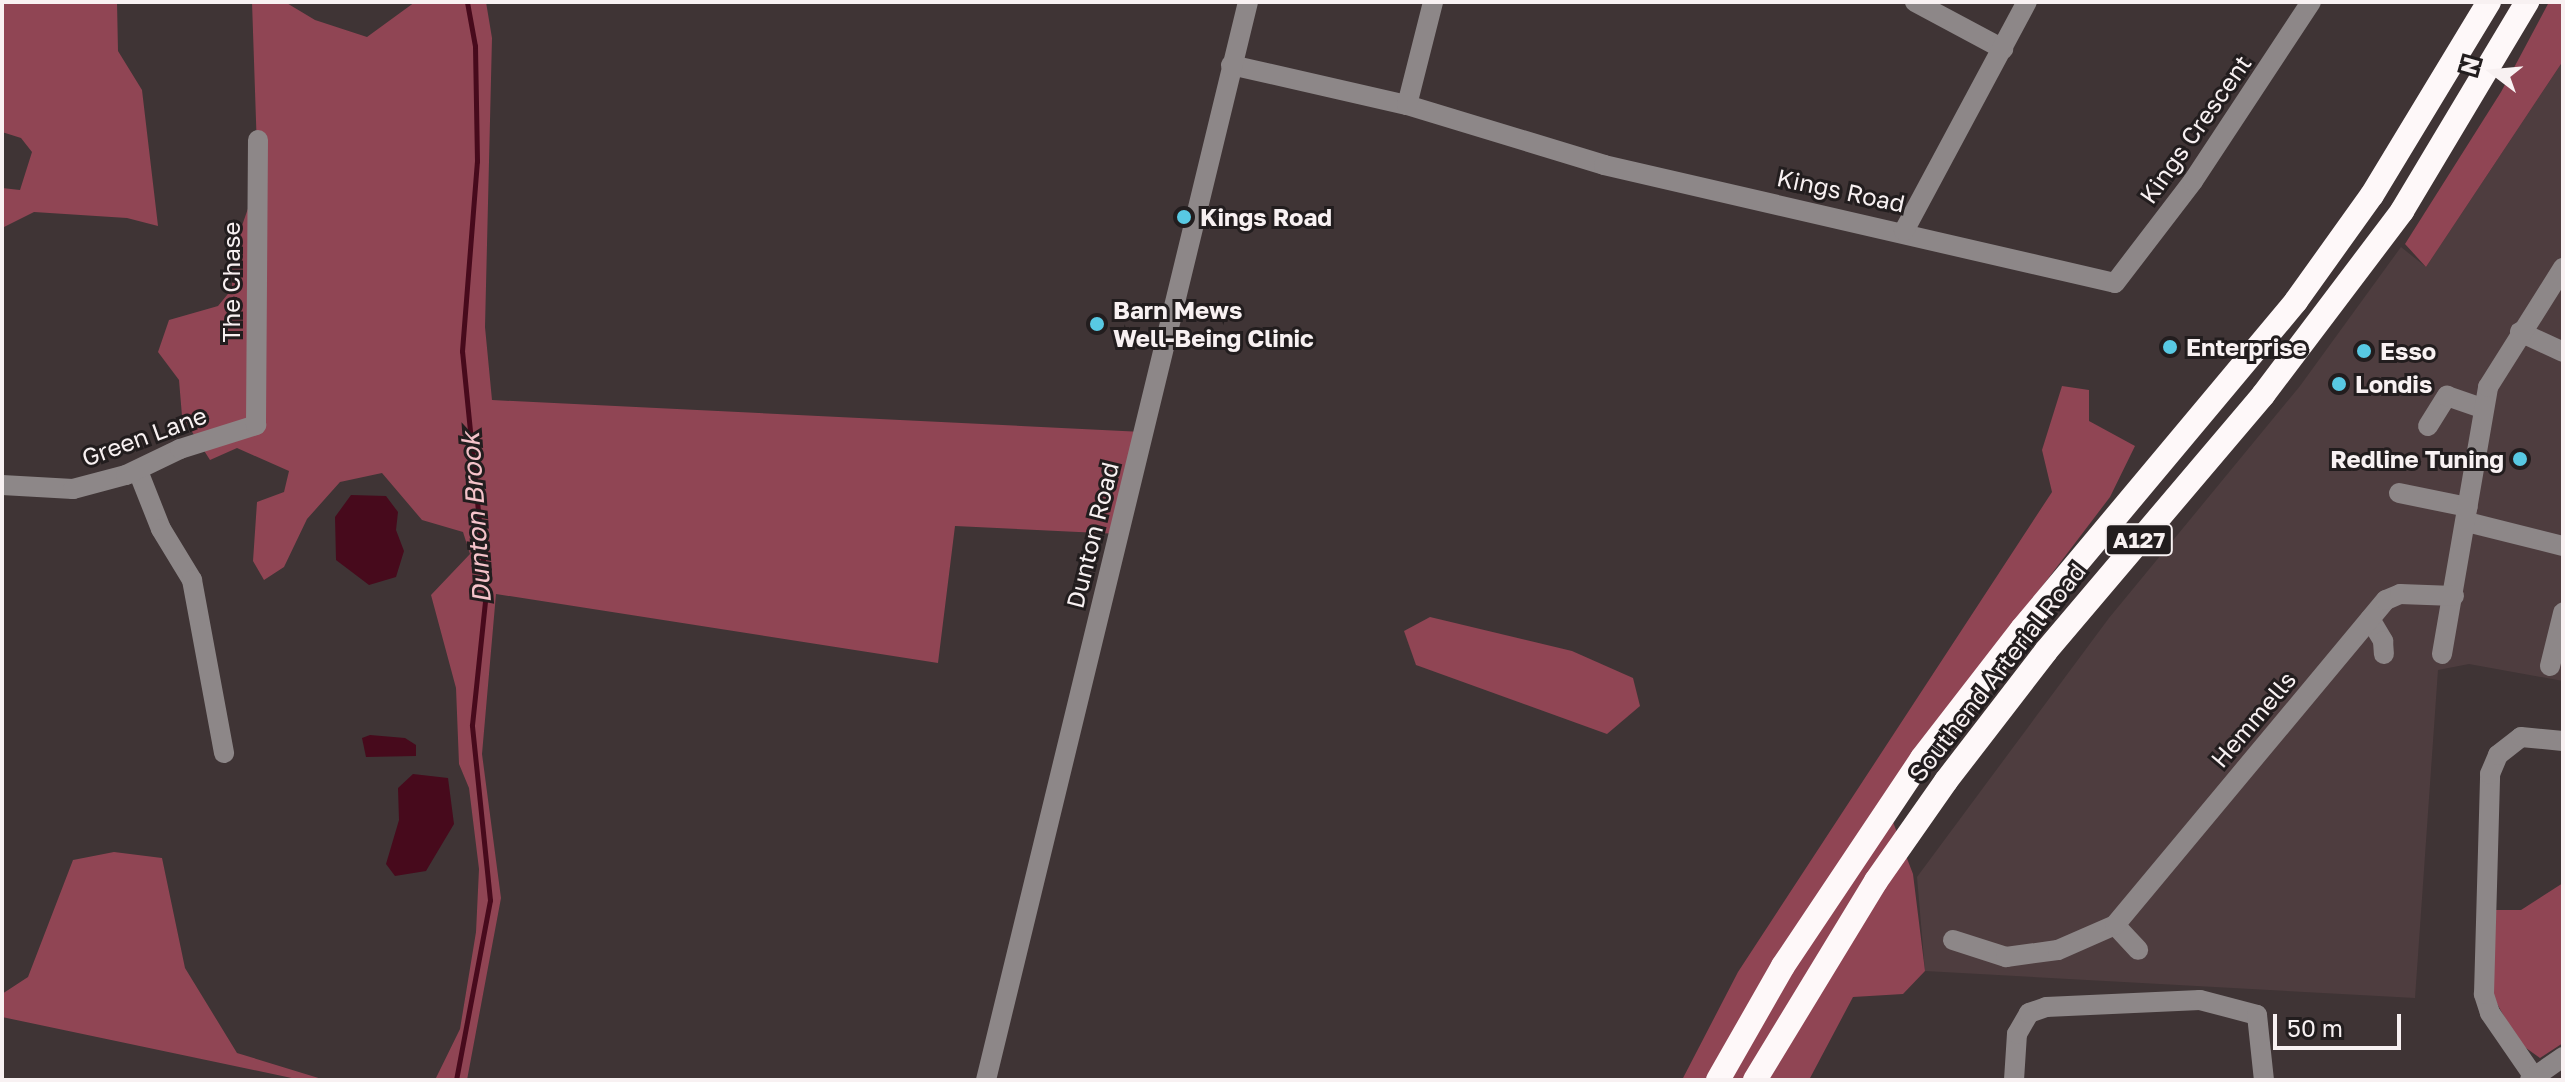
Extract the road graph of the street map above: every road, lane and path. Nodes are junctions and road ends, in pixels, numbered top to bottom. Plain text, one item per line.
1 (1248, 2) edge
2 (1433, 2) edge
3 (1915, 2) edge
4 (2027, 2) edge
5 (2311, 2) edge
6 (2489, 2) edge
7 (2527, 2) edge
8 (2003, 49) junction
9 (1231, 65) junction
10 (1407, 105) junction
11 (258, 140) dead end
12 (1904, 231) junction
13 (2563, 268) edge
14 (2115, 283) joint
15 (2520, 332) junction
16 (2563, 352) edge
17 (2484, 409) junction
18 (256, 425) joint
19 (2428, 426) dead end
20 (138, 471) junction
21 (2, 485) edge
22 (2399, 493) dead end
23 (2468, 514) junction
24 (2563, 546) edge
25 (2454, 596) junction
26 (2563, 613) edge
27 (2370, 619) junction
28 (2384, 654) dead end
29 (2442, 654) dead end
30 (2550, 666) dead end
31 (2563, 741) edge
32 (224, 753) dead end
33 (2115, 925) junction
34 (1953, 940) dead end
35 (2138, 950) dead end
36 (2563, 1057) edge
37 (2532, 1078) edge
38 (986, 1080) edge
39 (1718, 1080) edge
40 (1755, 1080) edge
41 (2014, 1080) edge
42 (2264, 1080) edge

1 - 9 street, Dunton Road
2 - 10 street
3 - 8 street
4 - 8 street
5 - 14 street, Kings Crescent
6 - 39 highway, Southend Arterial Road / A127
7 - 40 highway, Southend Arterial Road / A127
8 - 12 street
9 - 10 street, Kings Road
9 - 38 street, Dunton Road
10 - 12 street, Kings Road
11 - 18 street, The Chase
12 - 14 street, Kings Road
13 - 15 street
15 - 16 street
15 - 17 street
17 - 19 street
17 - 23 street
18 - 20 street, Green Lane
20 - 21 street, Green Lane
20 - 32 street
22 - 23 street
23 - 24 street
23 - 25 street
25 - 27 street, Hemmells
25 - 29 street
26 - 30 street
27 - 28 street
27 - 33 street, Hemmells
31 - 37 street
33 - 34 street, Hemmells
33 - 35 street
36 - 37 street
41 - 42 street

